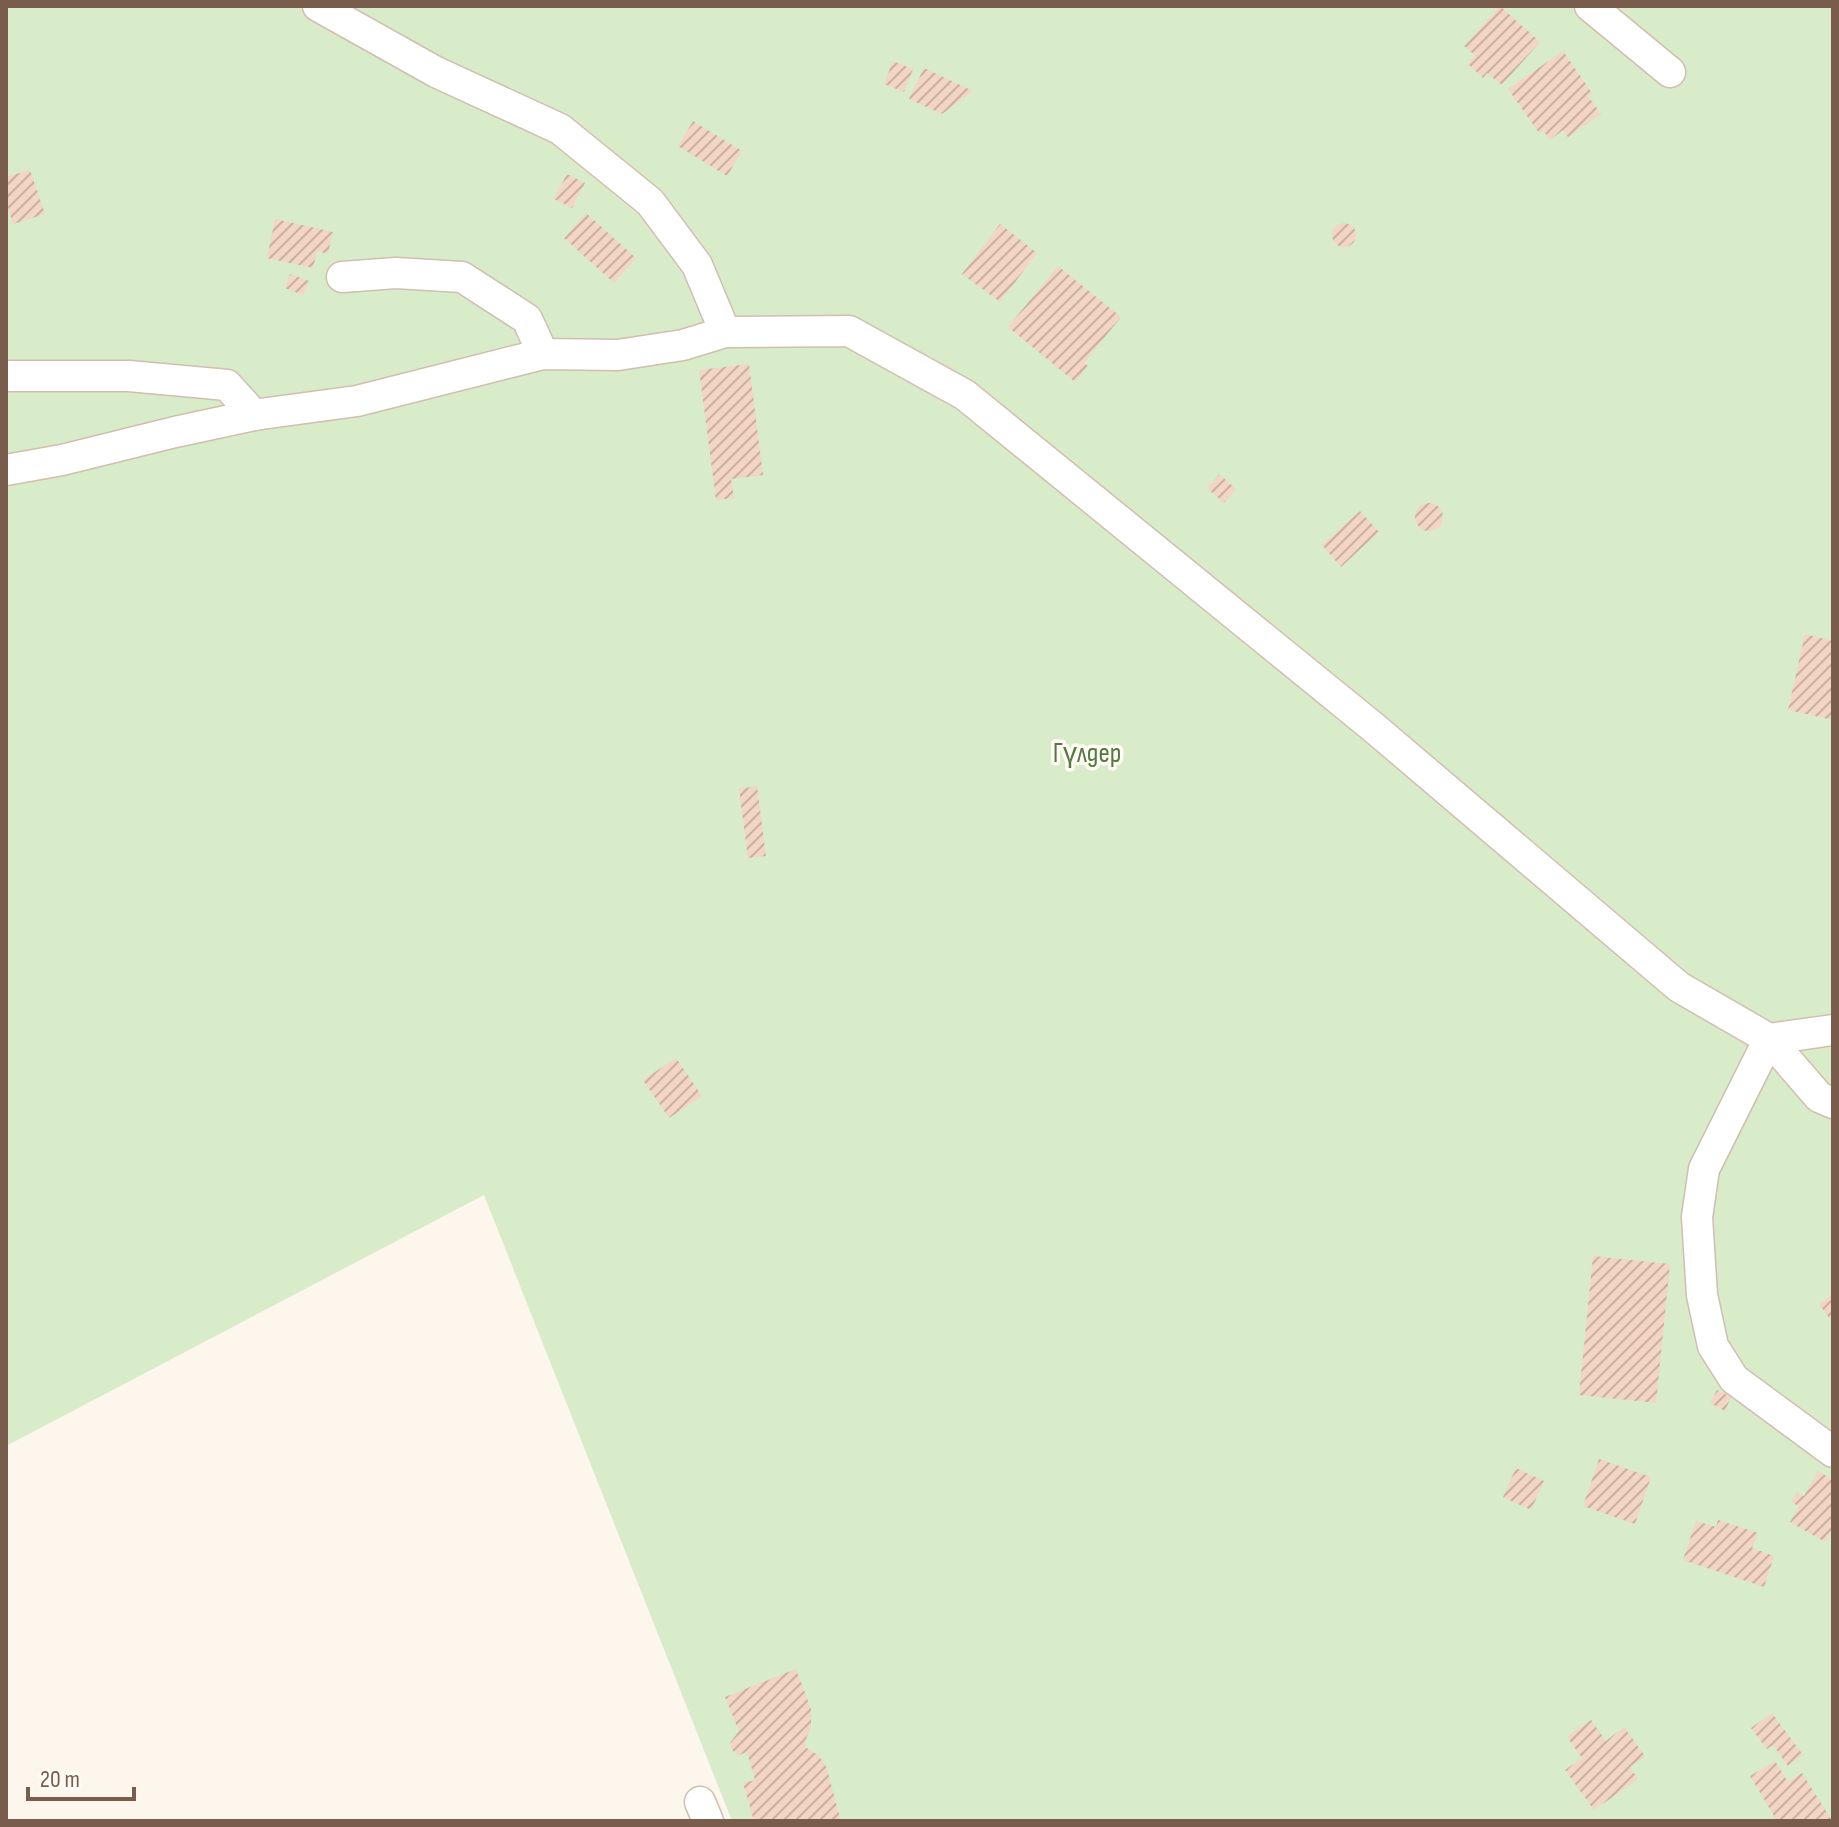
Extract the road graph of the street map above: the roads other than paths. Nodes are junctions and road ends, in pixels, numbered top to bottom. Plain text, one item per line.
1 (318, 6) edge
2 (1590, 6) edge
3 (1670, 72) dead end
4 (342, 277) dead end
5 (725, 332) junction
6 (543, 354) junction
7 (6, 376) edge
8 (254, 415) junction
9 (6, 470) edge
10 (1833, 1030) edge
11 (1769, 1039) junction
12 (1833, 1103) edge
13 (1833, 1452) edge

1 - 5 street
2 - 3 street
4 - 6 street
5 - 6 street
5 - 11 street
6 - 8 street
7 - 8 street
8 - 9 street
10 - 11 street
11 - 12 street
11 - 13 street

